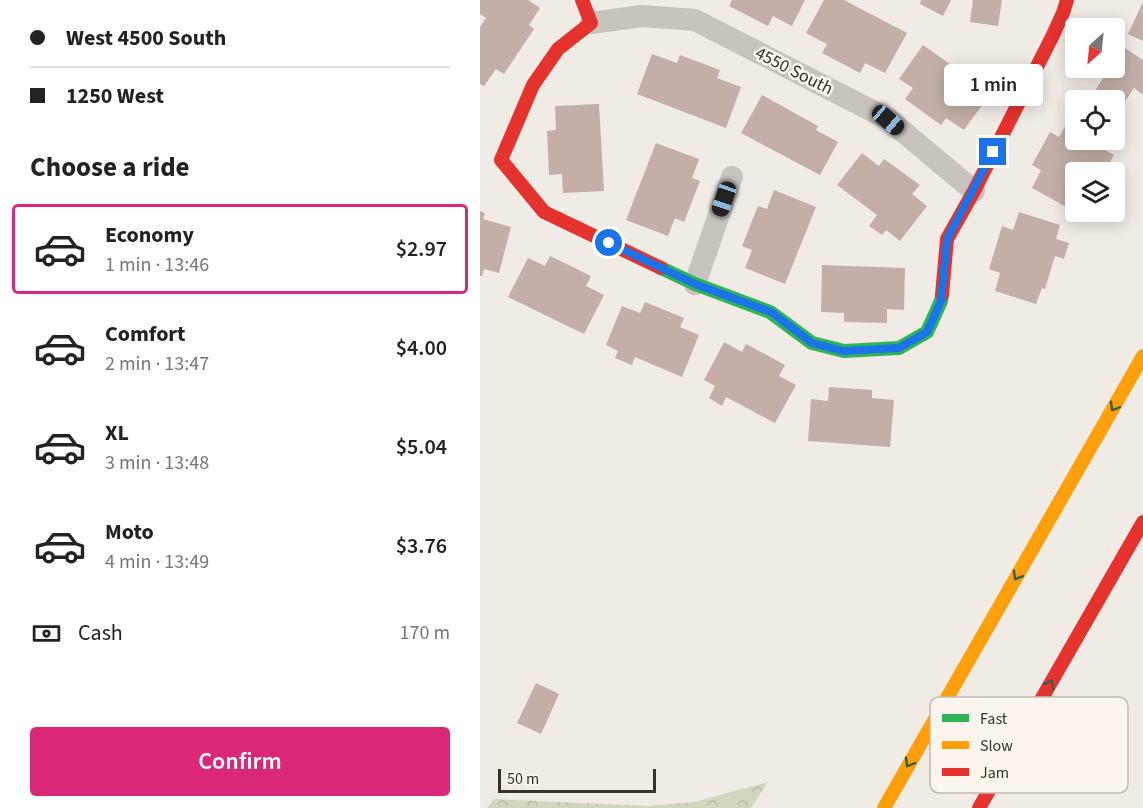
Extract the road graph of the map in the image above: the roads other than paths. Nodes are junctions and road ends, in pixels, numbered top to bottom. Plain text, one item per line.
1 (582, 0) edge
2 (1067, 0) edge
3 (591, 23) junction
4 (732, 177) dead end
5 (974, 191) junction
6 (695, 284) junction
7 (1143, 356) edge
8 (1143, 522) edge
9 (948, 697) edge
10 (1043, 697) edge
11 (930, 728) edge
12 (988, 793) edge
13 (884, 808) edge
14 (979, 808) edge

1 - 3 main road
2 - 5 main road
3 - 5 street, 4550 South
3 - 6 main road
4 - 6 street
5 - 6 main road
7 -> 9 main road
10 -> 8 main road
11 -> 13 main road
14 -> 12 main road

